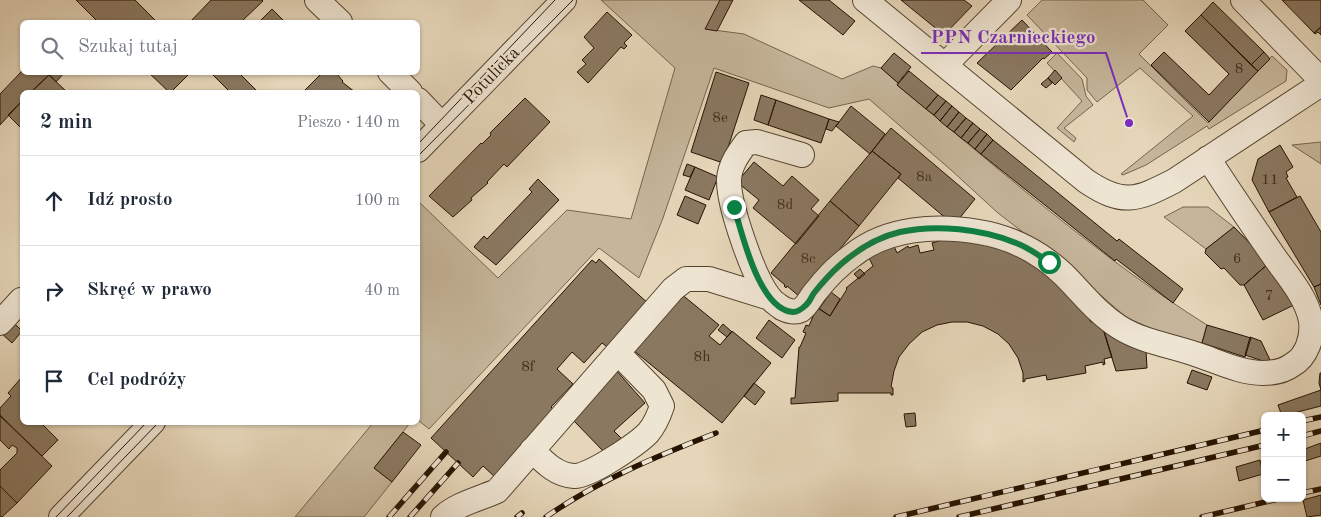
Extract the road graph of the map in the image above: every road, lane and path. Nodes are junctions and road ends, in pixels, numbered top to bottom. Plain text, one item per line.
1 (317, 0) edge
2 (564, 0) edge
3 (865, 0) edge
4 (1243, 0) edge
5 (1004, 2) edge
6 (338, 20) edge
7 (945, 65) junction
8 (393, 75) edge
9 (1321, 80) edge
10 (1321, 84) edge
11 (408, 90) edge
12 (420, 102) edge
13 (442, 125) junction
14 (420, 148) edge
15 (802, 155) dead end
16 (1208, 158) junction
17 (770, 298) junction
18 (20, 301) edge
19 (0, 323) edge
20 (618, 353) junction
21 (150, 425) edge
22 (532, 450) junction
23 (61, 517) edge
24 (443, 517) edge

1 - 6 street
2 - 13 street, Potulicka
3 - 7 street
4 - 9 street
5 - 7 street
7 - 16 street
8 - 11 street
10 - 16 street
12 - 13 street
13 - 14 street, Potulicka
15 - 17 street
16 - 17 street
17 - 20 street
18 - 19 street
20 - 22 street
20 - 22 street
21 - 23 street
22 - 24 street

